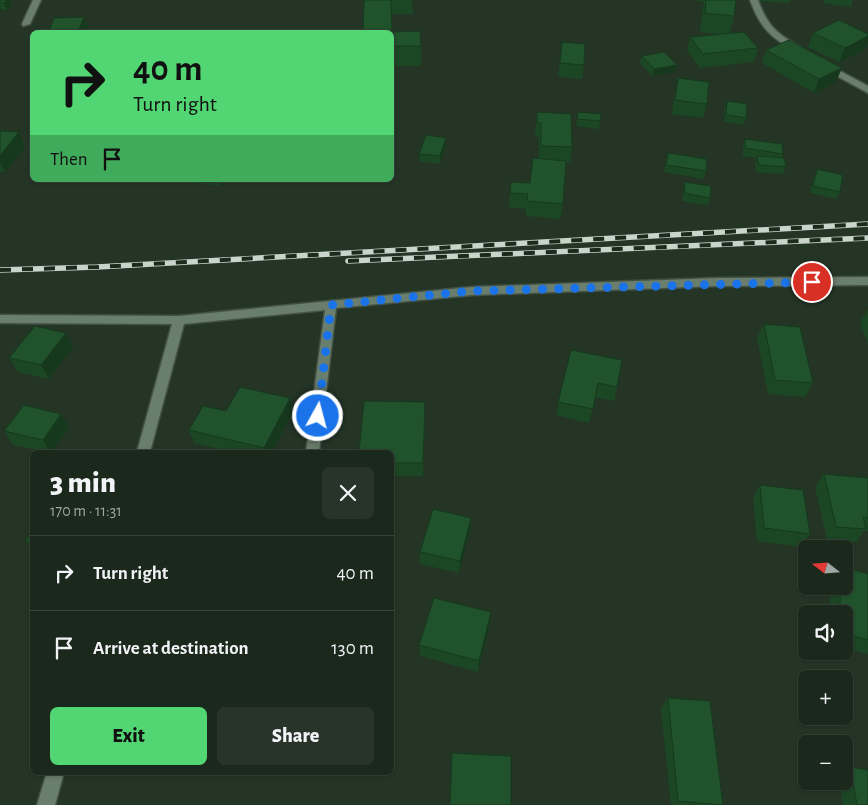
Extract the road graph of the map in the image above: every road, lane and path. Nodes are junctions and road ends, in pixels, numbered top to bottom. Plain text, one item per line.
1 (37, 0) edge
2 (754, 0) edge
3 (26, 24) dead end
4 (868, 90) edge
5 (868, 281) edge
6 (331, 305) junction
7 (0, 319) edge
8 (179, 320) junction
9 (145, 450) edge
10 (313, 450) edge
11 (55, 775) edge
12 (46, 805) edge

1 - 3 street
2 - 4 street
5 - 6 street
6 - 8 street
6 - 10 street
7 - 8 street
8 - 9 street
11 - 12 street

